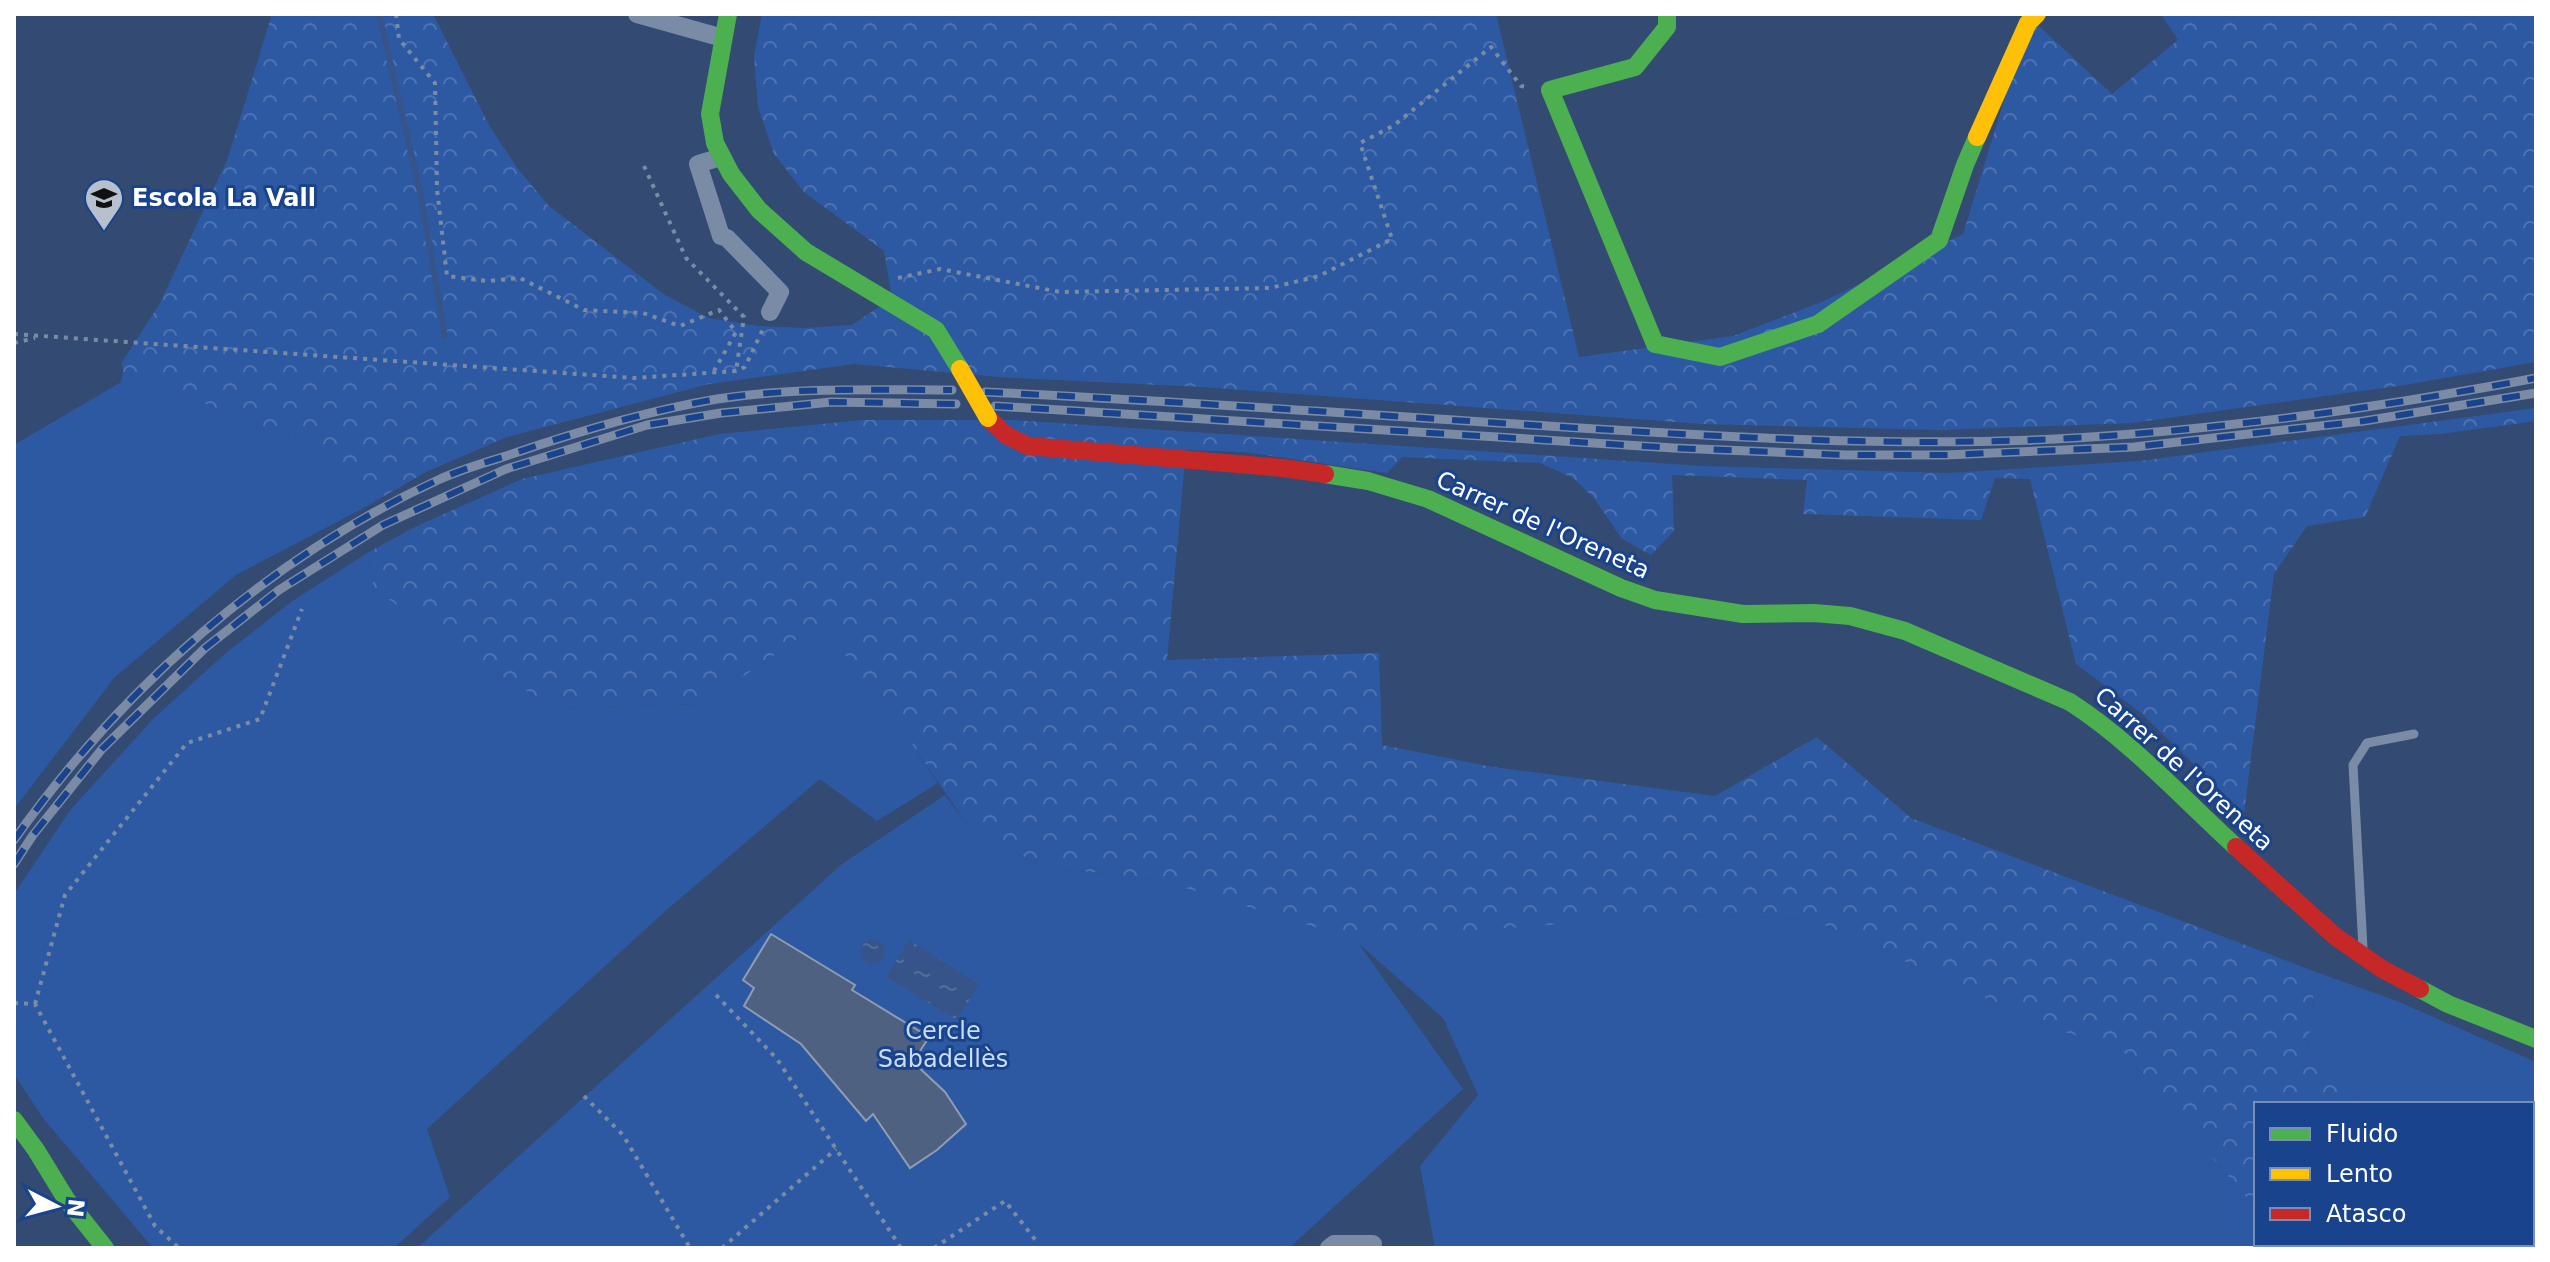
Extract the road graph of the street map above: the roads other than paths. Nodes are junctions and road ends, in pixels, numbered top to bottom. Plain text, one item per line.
1 (637, 14) edge
2 (728, 14) edge
3 (1667, 14) edge
4 (2037, 14) edge
5 (723, 38) junction
6 (721, 157) junction
7 (770, 312) road end
8 (2414, 734) dead end
9 (2364, 956) junction
10 (2536, 1039) edge
11 (14, 1120) edge
12 (14, 1150) edge
13 (36, 1150) junction
14 (1373, 1244) dead end
15 (89, 1248) edge
16 (105, 1248) edge
17 (123, 1248) edge
18 (1329, 1248) edge

1 - 5 street
2 - 5 street
3 - 4 street
5 - 6 street
6 - 7 street
6 - 9 street, Carrer de l'Oreneta, bridge
8 - 9 lane
9 - 10 street, Carrer de l'Oreneta
11 - 13 street
12 - 15 street
13 - 16 street
13 - 17 street
14 - 18 street

